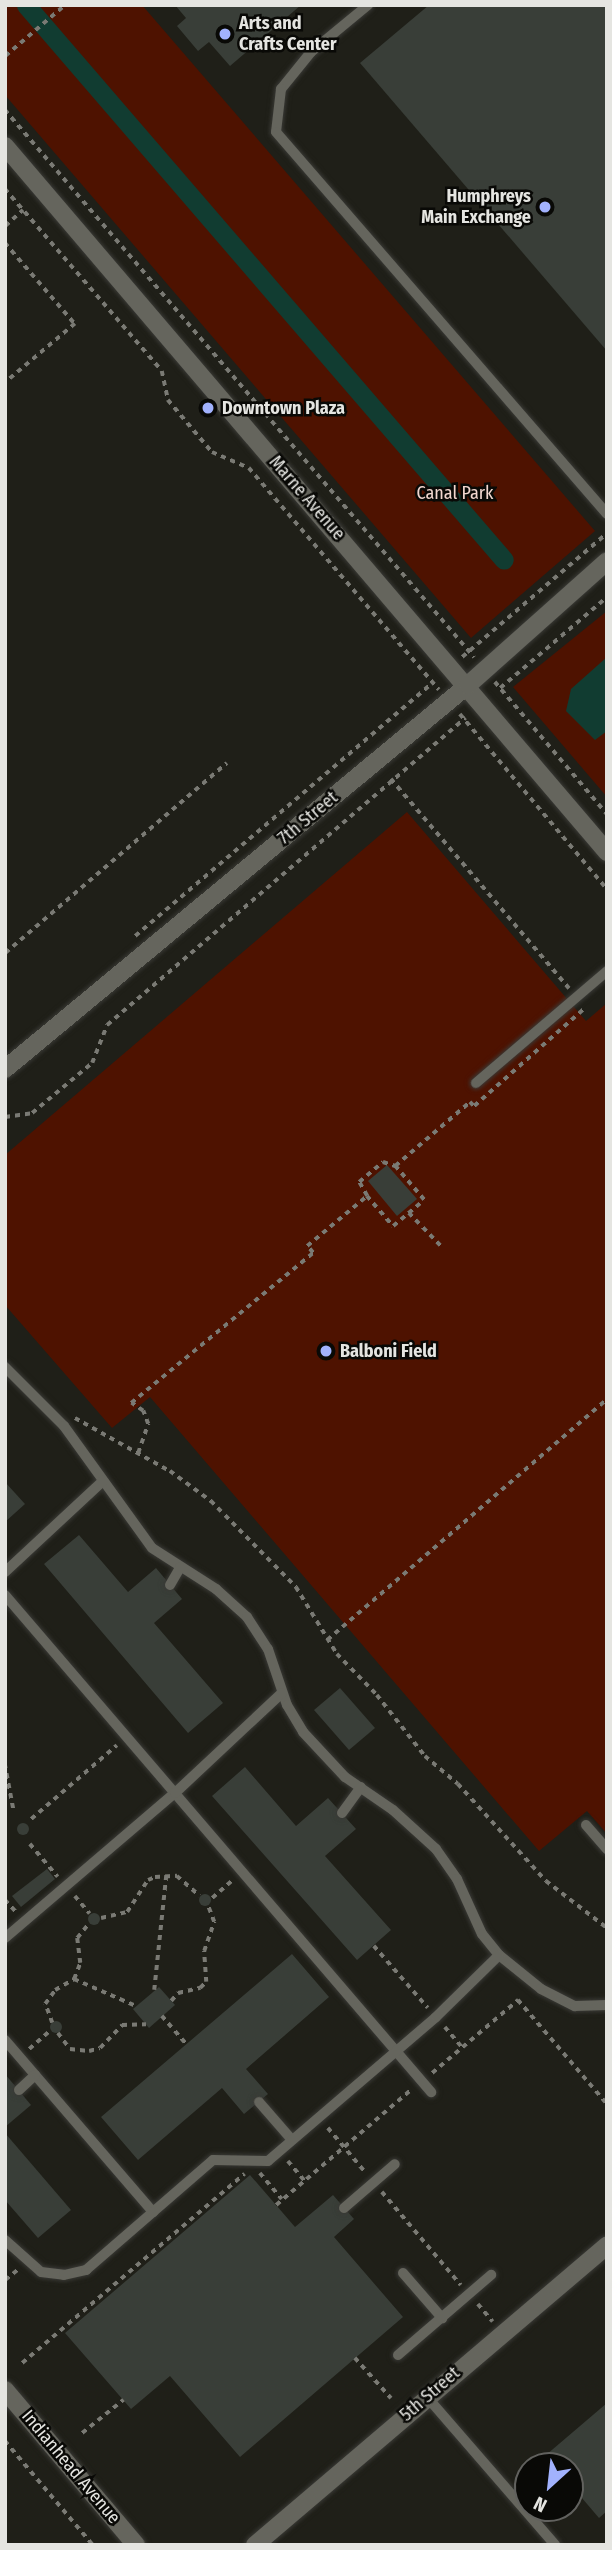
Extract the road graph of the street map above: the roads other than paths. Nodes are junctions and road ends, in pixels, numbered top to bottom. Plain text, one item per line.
1 (368, 5) edge
2 (5, 146) edge
3 (607, 514) edge
4 (607, 561) edge
5 (468, 685) junction
6 (607, 852) edge
7 (607, 971) edge
8 (5, 1069) edge
9 (476, 1083) dead end
10 (5, 1367) edge
11 (103, 1481) junction
12 (180, 1568) junction
13 (5, 1572) edge
14 (170, 1585) dead end
15 (5, 1595) edge
16 (282, 1693) junction
17 (361, 1787) junction
18 (175, 1793) junction
19 (342, 1813) dead end
20 (586, 1825) dead end
21 (607, 1849) edge
22 (5, 1938) edge
23 (499, 1955) junction
24 (607, 2005) edge
25 (5, 2040) edge
26 (396, 2051) junction
27 (36, 2075) junction
28 (19, 2090) dead end
29 (431, 2092) dead end
30 (259, 2102) dead end
31 (292, 2140) junction
32 (395, 2164) dead end
33 (344, 2208) dead end
34 (153, 2212) junction
35 (5, 2240) edge
36 (607, 2245) edge
37 (404, 2273) dead end
38 (491, 2275) dead end
39 (442, 2318) junction
40 (398, 2355) dead end
41 (5, 2390) edge
42 (427, 2397) junction
43 (136, 2545) edge
44 (256, 2545) edge
45 (555, 2545) edge

1 - 3 lane
2 - 5 street, Marne Avenue
4 - 5 street, 7th Street
5 - 6 street, Marne Avenue
5 - 8 street, 7th Street
7 - 9 lane
10 - 11 lane
11 - 12 lane
11 - 13 lane
12 - 14 lane
12 - 16 lane
15 - 18 lane
16 - 17 lane
16 - 18 lane
17 - 19 lane
17 - 23 lane
18 - 22 lane
18 - 26 lane
20 - 21 lane
23 - 24 lane
23 - 26 lane
25 - 27 lane
26 - 29 lane
26 - 31 lane
27 - 28 lane
27 - 34 lane
30 - 31 lane
31 - 34 lane
32 - 33 lane
34 - 35 lane
36 - 42 street, 5th Street
37 - 39 lane
38 - 39 lane
39 - 40 lane
41 - 43 street, Indianhead Avenue
42 - 44 street, 5th Street
42 - 45 lane

